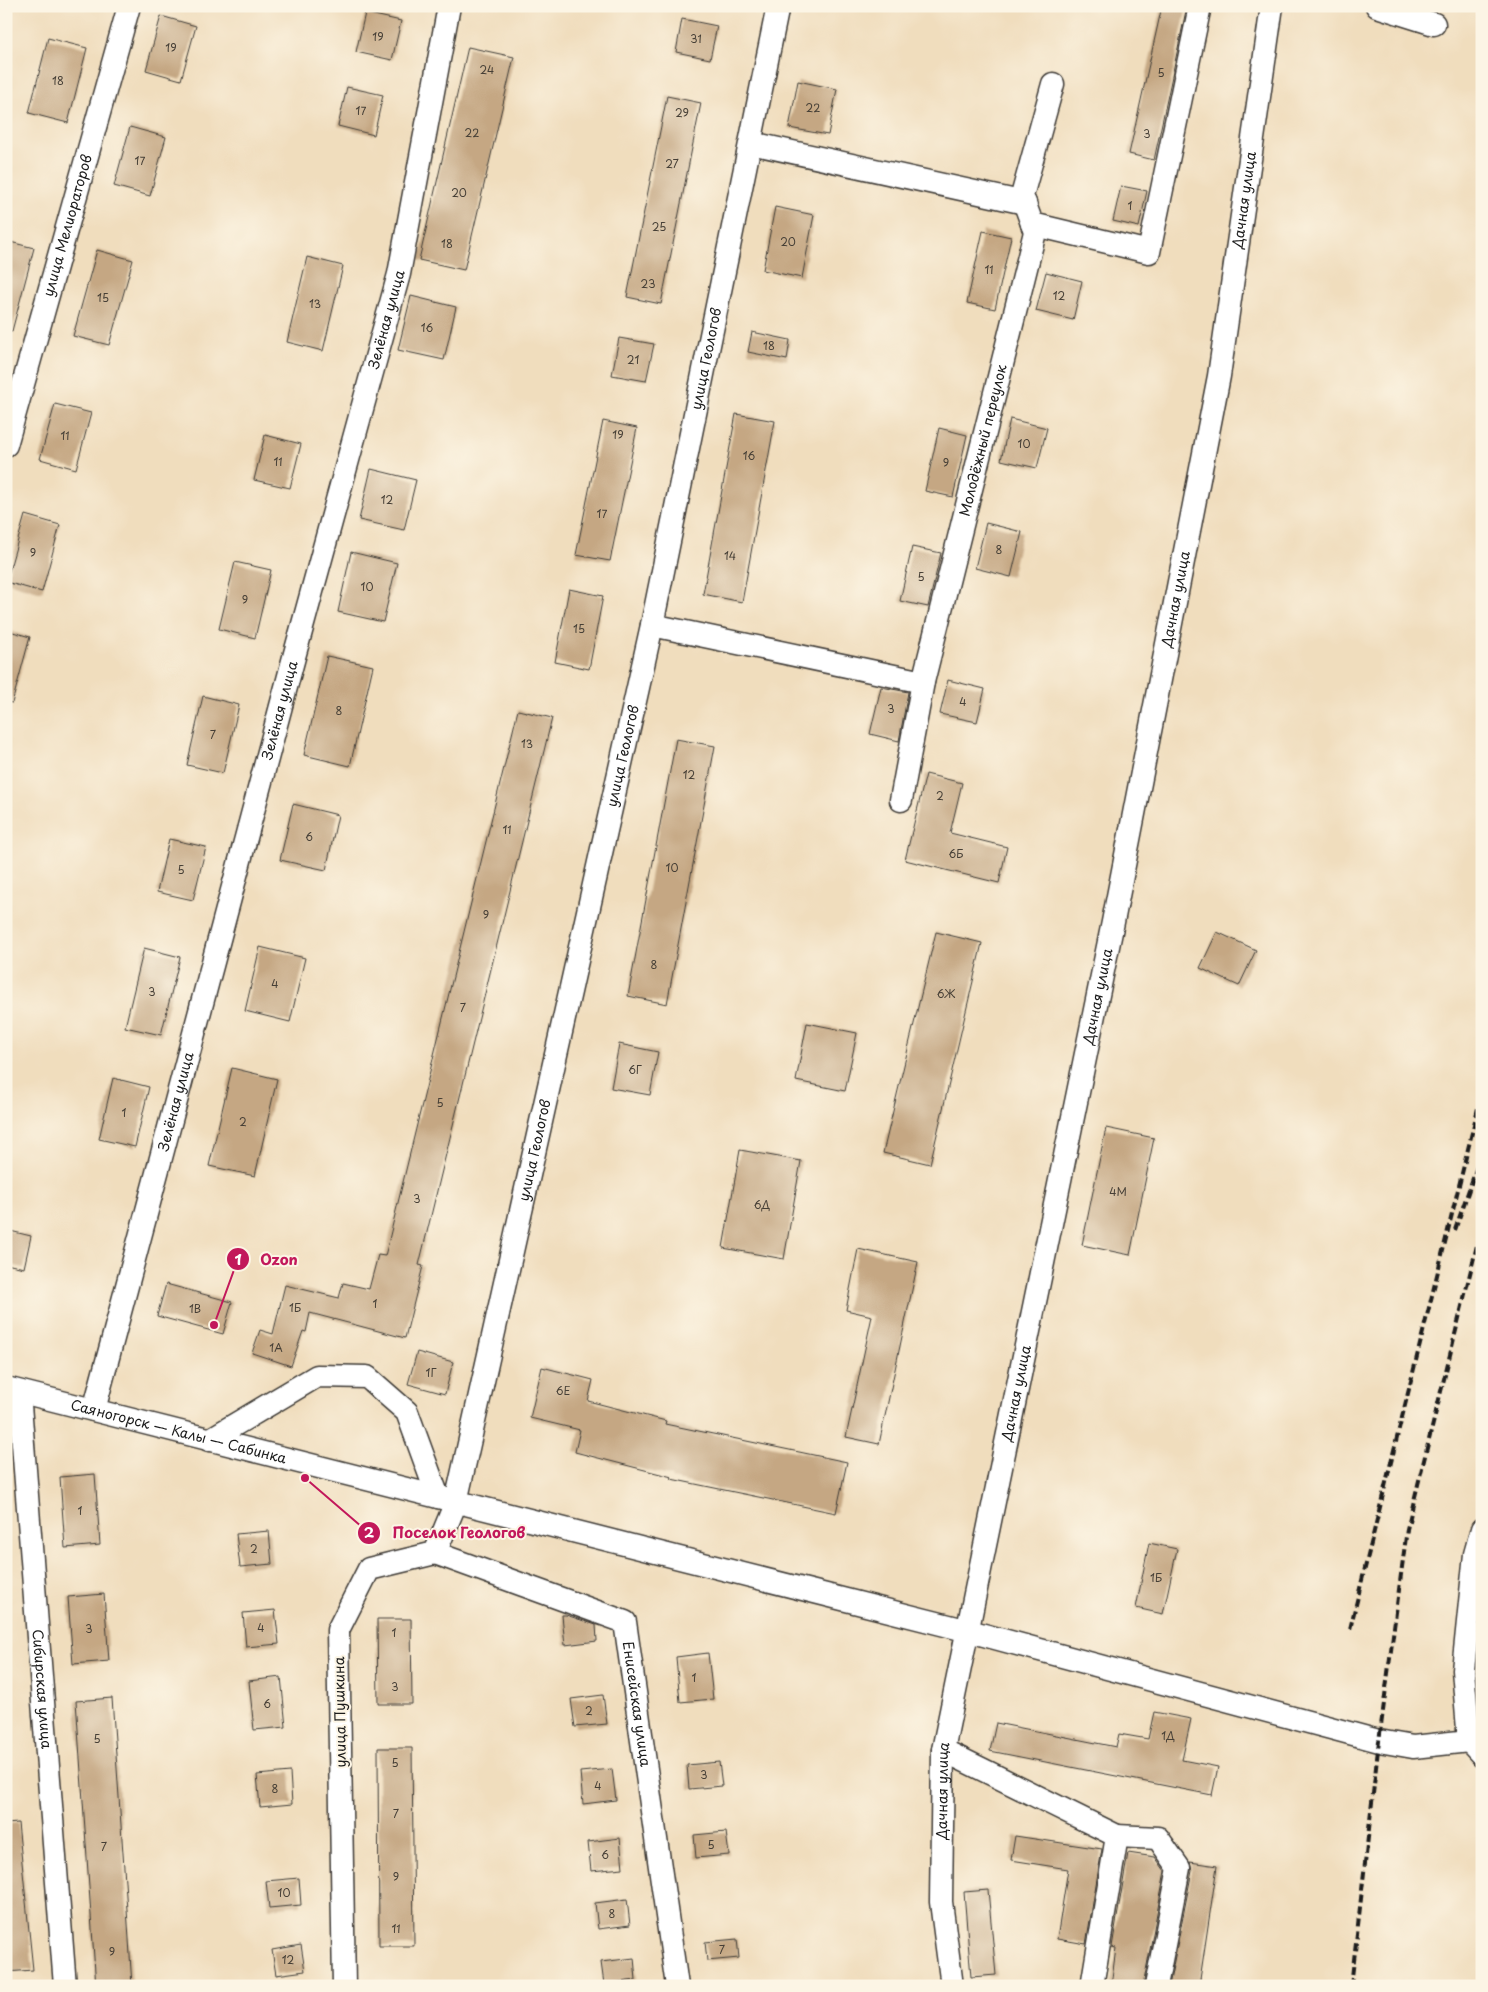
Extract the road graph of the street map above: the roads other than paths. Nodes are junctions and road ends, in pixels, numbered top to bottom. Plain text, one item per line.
1 (129, 6) edge
2 (449, 6) edge
3 (778, 6) edge
4 (1200, 6) edge
5 (1272, 6) edge
6 (1377, 6) edge
7 (1433, 12) edge
8 (1053, 84) dead end
9 (750, 144) junction
10 (1025, 203) junction
11 (1032, 224) junction
12 (6, 445) edge
13 (652, 625) junction
14 (923, 682) junction
15 (901, 800) dead end
16 (13, 1390) edge
17 (94, 1410) junction
18 (209, 1440) junction
19 (447, 1500) junction
20 (1482, 1528) edge
21 (435, 1553) junction
22 (969, 1631) junction
23 (1472, 1664) edge
24 (1475, 1748) edge
25 (944, 1750) junction
26 (1117, 1836) junction
27 (65, 1986) edge
28 (344, 1986) edge
29 (677, 1986) edge
30 (952, 1986) edge
31 (1092, 1986) edge
32 (1156, 1986) edge

1 - 12 street, улица Мелиораторов
2 - 17 street, Зелёная улица
3 - 9 street, улица Геологов
4 - 11 street
5 - 22 street, Дачная улица
6 - 7 street
8 - 10 street, Молодёжный переулок
9 - 10 street
9 - 13 street, улица Геологов
10 - 11 street, Молодёжный переулок
11 - 14 street, Молодёжный переулок
13 - 14 street
13 - 19 street, улица Геологов
14 - 15 street, Молодёжный переулок
16 - 17 street, Саяногорск — Калы — Сабинка
16 - 27 street, Сибирская улица
17 - 18 street, Саяногорск — Калы — Сабинка
18 - 19 street, Саяногорск — Калы — Сабинка
18 - 19 street
19 - 21 street
19 - 22 street, Саяногорск — Калы — Сабинка
20 - 23 street
21 - 28 street, улица Пушкина
21 - 29 street, Енисейская улица
22 - 24 street, Саяногорск — Калы — Сабинка
22 - 25 street, Дачная улица
23 - 24 street
25 - 26 street
25 - 30 street, Дачная улица
26 - 31 street
26 - 32 street

